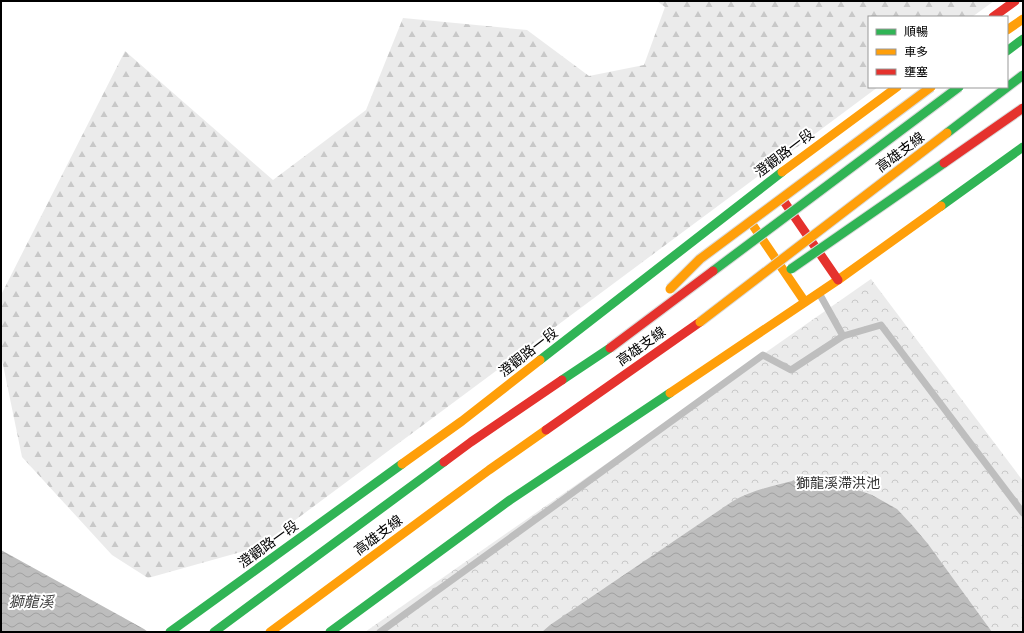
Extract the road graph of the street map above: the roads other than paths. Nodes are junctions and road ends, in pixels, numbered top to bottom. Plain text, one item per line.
1 (1015, 1) edge
2 (994, 16) edge
3 (1023, 18) edge
4 (1008, 29) edge
5 (1023, 39) edge
6 (1008, 50) edge
7 (1023, 76) edge
8 (1008, 87) edge
9 (896, 88) edge
10 (930, 88) edge
11 (958, 88) edge
12 (1007, 88) edge
13 (1023, 108) edge
14 (1023, 147) edge
15 (774, 187) junction
16 (739, 204) junction
17 (780, 276) dead end
18 (838, 280) junction
19 (760, 287) dead end
20 (819, 293) junction
21 (805, 302) junction
22 (700, 322) junction
23 (843, 336) junction
24 (610, 348) junction
25 (1023, 513) edge
26 (170, 632) edge
27 (214, 632) edge
28 (270, 632) edge
29 (330, 632) edge
30 (380, 632) edge

1 - 2 main road
3 - 4 main road
5 - 6 main road
7 - 8 main road, 高雄支線, bridge
9 - 15 main road, 澄觀路一段
10 - 24 main road, bridge
11 - 24 main road, 高雄支線, bridge
12 - 22 main road, 高雄支線, bridge
13 - 17 main road, bridge
14 - 18 main road
15 - 16 main road, 澄觀路一段
15 - 18 main road
16 - 21 main road
16 - 26 main road, 澄觀路一段
18 - 20 main road
19 - 22 main road, bridge
20 - 21 main road
20 - 23 lane
21 - 29 main road
22 - 28 main road, 高雄支線
23 - 25 lane
23 - 30 lane
24 - 27 main road, 高雄支線

